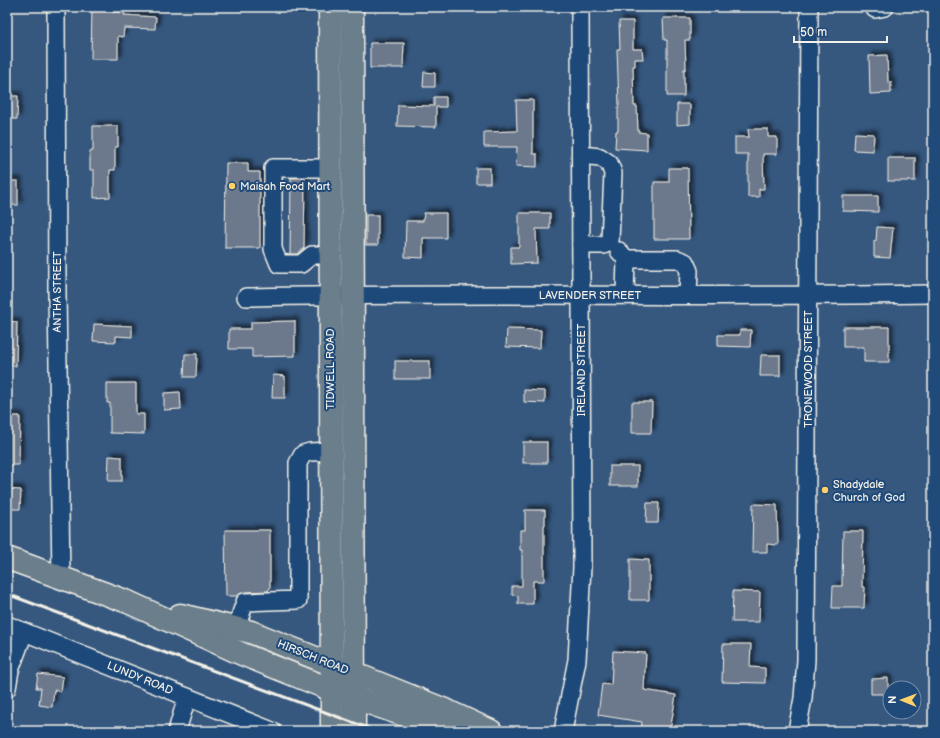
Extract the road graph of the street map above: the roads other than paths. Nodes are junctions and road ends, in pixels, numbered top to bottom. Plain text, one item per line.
1 (56, 7) edge
2 (330, 7) edge
3 (352, 7) edge
4 (580, 7) edge
5 (809, 7) edge
6 (352, 65) junction
7 (330, 66) junction
8 (580, 155) junction
9 (330, 168) junction
10 (610, 241) junction
11 (581, 245) junction
12 (330, 255) junction
13 (626, 259) junction
14 (353, 294) junction
15 (688, 294) junction
16 (933, 294) edge
17 (330, 295) junction
18 (625, 295) junction
19 (581, 296) junction
20 (809, 296) junction
21 (246, 297) dead end
22 (353, 450) junction
23 (331, 451) junction
24 (7, 558) edge
25 (61, 578) junction
26 (128, 602) junction
27 (7, 625) edge
28 (236, 628) junction
29 (24, 632) junction
30 (333, 665) junction
31 (353, 673) junction
32 (7, 688) edge
33 (332, 690) junction
34 (187, 697) junction
35 (354, 698) junction
36 (177, 731) edge
37 (272, 731) edge
38 (332, 731) edge
39 (354, 731) edge
40 (450, 731) edge
41 (491, 731) edge
42 (563, 731) edge
43 (797, 731) edge

1 - 25 street, ANTHA STREET
2 - 7 main road, TIDWELL ROAD
3 - 6 main road
4 - 8 street, IRELAND STREET
5 - 20 street, TRONEWOOD STREET
6 - 7 main road
6 - 14 main road
7 - 9 main road, TIDWELL ROAD
8 - 10 street
8 - 11 street, IRELAND STREET
9 - 12 main road, TIDWELL ROAD
9 - 12 street
10 - 11 street
10 - 13 street
11 - 19 street, IRELAND STREET
12 - 17 main road, TIDWELL ROAD
13 - 15 street
13 - 18 street
14 - 17 street, LAVENDER STREET
14 - 19 street, LAVENDER STREET
14 - 22 main road
15 - 18 street, LAVENDER STREET
15 - 20 street, LAVENDER STREET
16 - 20 street, LAVENDER STREET
17 - 21 street, LAVENDER STREET
17 - 23 main road, TIDWELL ROAD
18 - 19 street, LAVENDER STREET
19 - 42 street, IRELAND STREET
20 - 43 street, TRONEWOOD STREET
22 - 23 main road
22 - 31 main road
23 - 28 street
23 - 30 main road, TIDWELL ROAD
24 - 25 main road, HIRSCH ROAD
25 - 26 main road, HIRSCH ROAD
26 - 28 main road, HIRSCH ROAD
26 - 33 main road, HIRSCH ROAD
27 - 29 street, LUNDY ROAD
28 - 30 main road, HIRSCH ROAD
29 - 32 street
29 - 34 street, LUNDY ROAD
30 - 31 main road, HIRSCH ROAD
30 - 33 main road, TIDWELL ROAD
31 - 35 main road
31 - 41 main road, HIRSCH ROAD
33 - 35 main road, HIRSCH ROAD
33 - 38 main road, TIDWELL ROAD
34 - 36 street
34 - 37 street, LUNDY ROAD
35 - 39 main road
35 - 40 main road, HIRSCH ROAD

